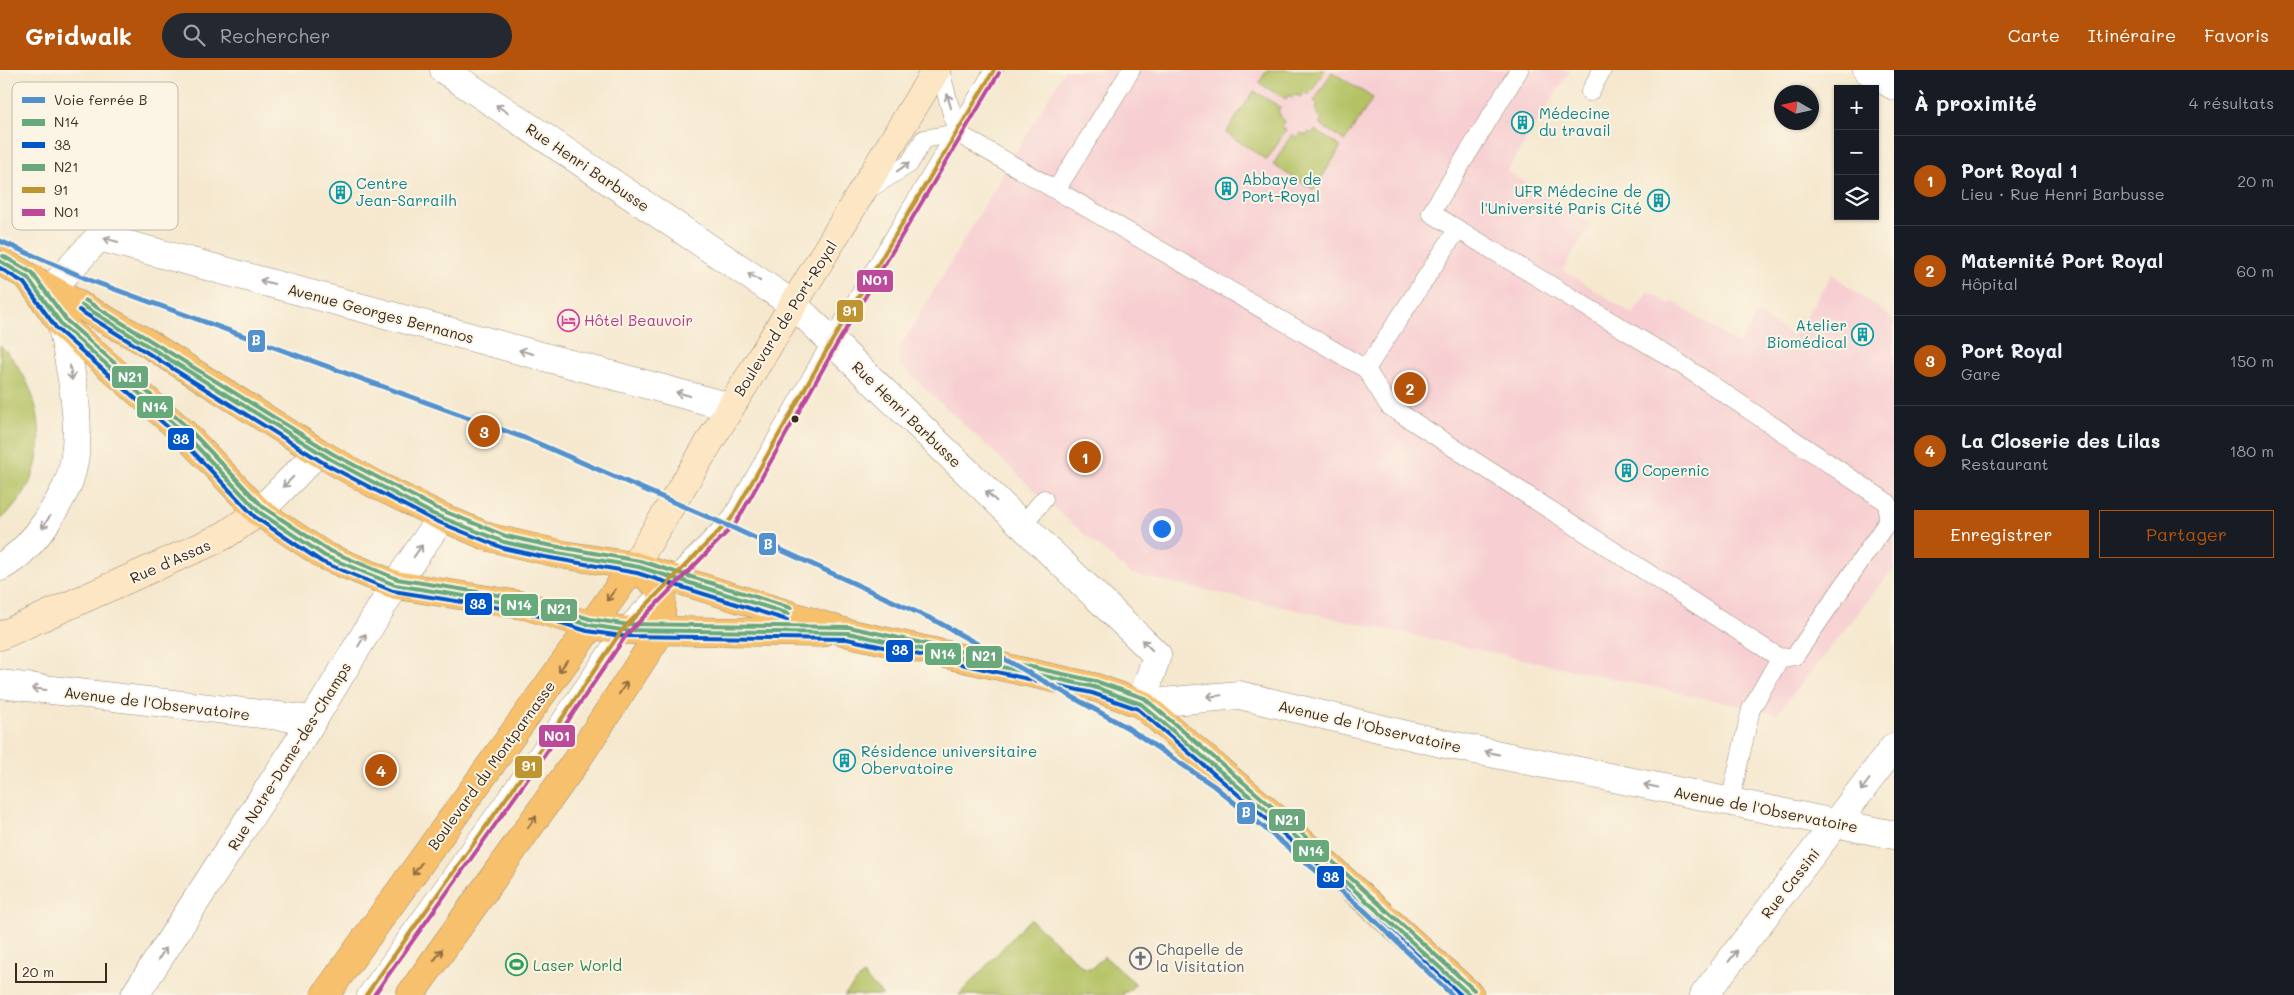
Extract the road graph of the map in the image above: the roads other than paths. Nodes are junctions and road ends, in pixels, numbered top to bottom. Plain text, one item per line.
1 (444, 70) edge
2 (938, 70) edge
3 (994, 70) edge
4 (1131, 70) edge
5 (1519, 70) edge
6 (1602, 70) edge
7 (1867, 70) edge
8 (1894, 86) edge
9 (1590, 92) dead end
10 (958, 133) junction
11 (1056, 190) junction
12 (862, 193) junction
13 (1457, 230) junction
14 (0, 261) edge
15 (40, 283) junction
16 (794, 305) junction
17 (62, 325) junction
18 (832, 341) junction
19 (1366, 369) junction
20 (730, 408) junction
21 (318, 452) junction
22 (1044, 499) dead end
23 (259, 512) junction
24 (442, 517) junction
25 (1022, 525) junction
26 (0, 566) edge
27 (634, 566) junction
28 (668, 584) junction
29 (395, 585) junction
30 (589, 625) junction
31 (622, 630) junction
32 (660, 631) junction
33 (848, 633) junction
34 (0, 636) edge
35 (1780, 658) junction
36 (0, 684) edge
37 (1141, 704) junction
38 (313, 720) junction
39 (1894, 747) edge
40 (1730, 802) junction
41 (1836, 824) junction
42 (1894, 835) edge
43 (135, 995) edge
44 (325, 995) edge
45 (366, 995) edge
46 (410, 995) edge
47 (1470, 995) edge
48 (1704, 995) edge

16 -> 1 street, Rue Henri Barbusse
10 -> 2 lane
2 - 12 main road, Boulevard de Port-Royal
3 - 10 lane
4 - 11 lane
5 - 13 lane
6 - 9 lane
7 - 8 street
10 - 11 lane
12 -> 10 lane
10 - 18 lane
11 - 19 lane
12 - 16 main road, Boulevard de Port-Royal
13 - 19 lane
13 - 35 lane
14 - 15 main road
15 - 17 main road, Avenue de l'Observatoire
20 -> 15 street, Avenue Georges Bernanos
15 - 21 main road, Avenue de l'Observatoire
16 - 18 street, Rue Henri Barbusse
16 - 20 main road, Boulevard de Port-Royal
17 - 23 main road, Avenue de l'Observatoire
17 -> 26 street, Avenue de l'Observatoire
25 -> 18 street, Rue Henri Barbusse
18 - 28 lane
19 - 35 lane
20 - 27 main road, Boulevard de Port-Royal
21 -> 23 street, Rue d'Assas
21 - 24 main road, Avenue de l'Observatoire
22 - 25 lane
23 - 29 main road, Avenue de l'Observatoire
23 - 34 main road, Rue d'Assas
24 - 27 main road, Avenue de l'Observatoire
29 -> 24 street, Rue Notre-Dame-des-Champs
37 -> 25 street, Rue Henri Barbusse
27 - 28 main road, Avenue de l'Observatoire
27 -> 30 main road, Boulevard du Montparnasse
28 - 31 lane, Boulevard du Montparnasse
28 - 32 main road
28 - 33 main road, Avenue de l'Observatoire
29 - 30 main road, Avenue de l'Observatoire
38 -> 29 street, Rue Notre-Dame-des-Champs
30 - 31 main road, Avenue de l'Observatoire
30 -> 44 main road, Boulevard du Montparnasse
31 - 32 main road, Avenue de l'Observatoire
31 - 45 lane, Boulevard du Montparnasse
32 - 33 main road, Avenue de l'Observatoire
46 -> 32 main road
33 - 37 main road, Avenue de l'Observatoire
35 - 40 lane
38 -> 36 street, Avenue de l'Observatoire
40 -> 37 street, Avenue de l'Observatoire
37 - 47 main road
43 -> 38 street, Rue Notre-Dame-des-Champs
39 -> 41 street, Rue Cassini
40 - 41 street, Avenue de l'Observatoire
41 - 42 street, Avenue de l'Observatoire
48 -> 41 street, Rue Cassini

